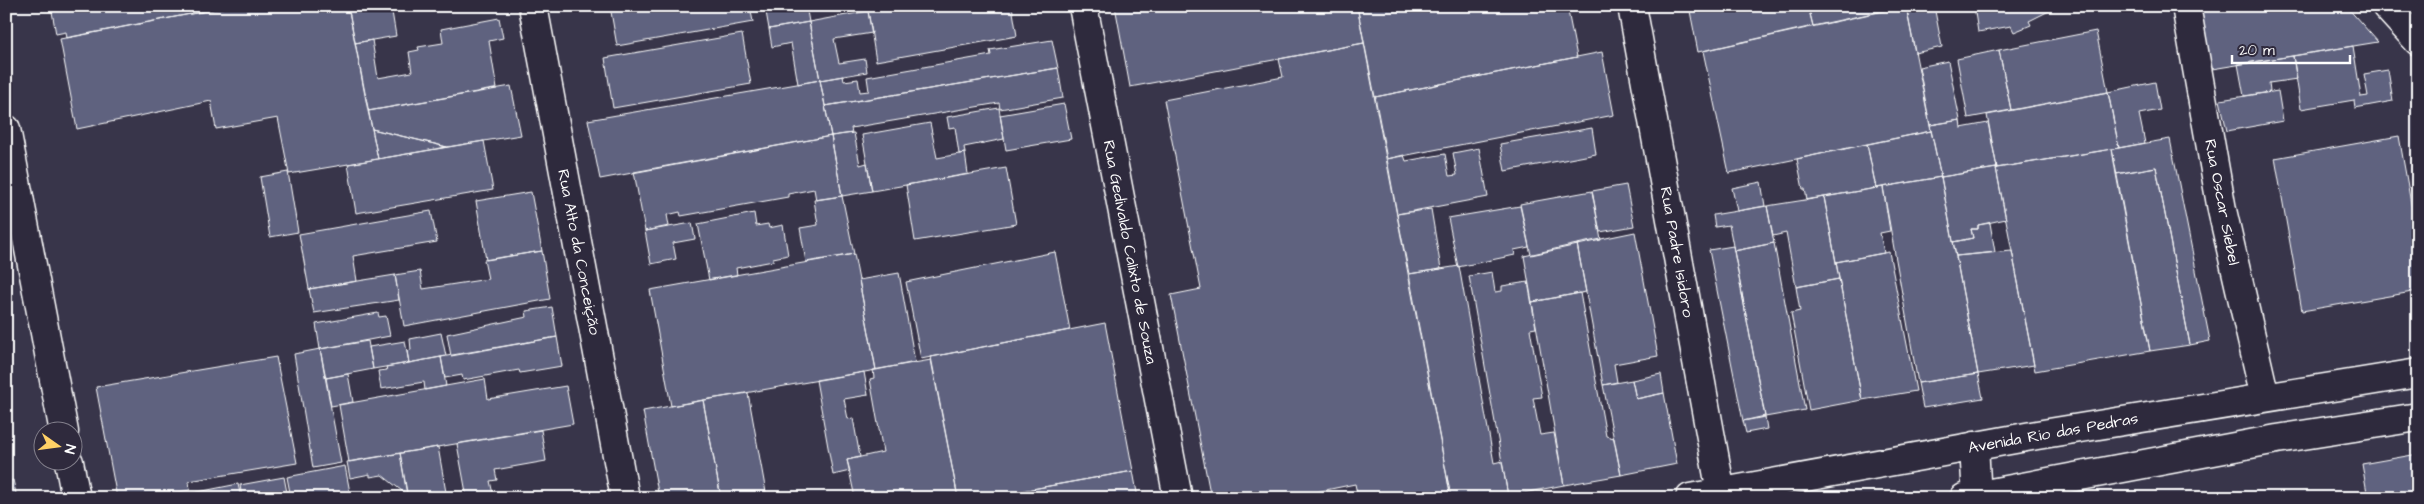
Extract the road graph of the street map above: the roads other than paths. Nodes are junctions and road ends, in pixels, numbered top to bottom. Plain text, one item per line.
1 (533, 6) edge
2 (1083, 6) edge
3 (1632, 6) edge
4 (2186, 6) edge
5 (2386, 6) edge
6 (2418, 41) edge
7 (6, 129) edge
8 (2418, 373) edge
9 (2265, 397) junction
10 (2418, 417) edge
11 (62, 422) edge
12 (1974, 446) junction
13 (72, 472) edge
14 (1722, 495) edge
15 (1973, 497) edge
16 (76, 498) edge
17 (625, 498) edge
18 (1178, 498) edge
19 (1690, 498) edge

1 - 17 street, Rua Alto da Conceição
2 - 18 street, Rua Gedivaldo Calixto de Souza
3 - 14 street, Rua Padre Isidoro
4 - 9 street, Rua Oscar Siebel
5 - 6 street
7 - 11 street
8 - 9 street, Avenida Rio das Pedras
9 - 12 street, Avenida Rio das Pedras
10 - 15 street
12 - 14 street, Avenida Rio das Pedras
12 - 15 street
13 - 16 street
14 - 19 street, Avenida Rio das Pedras

